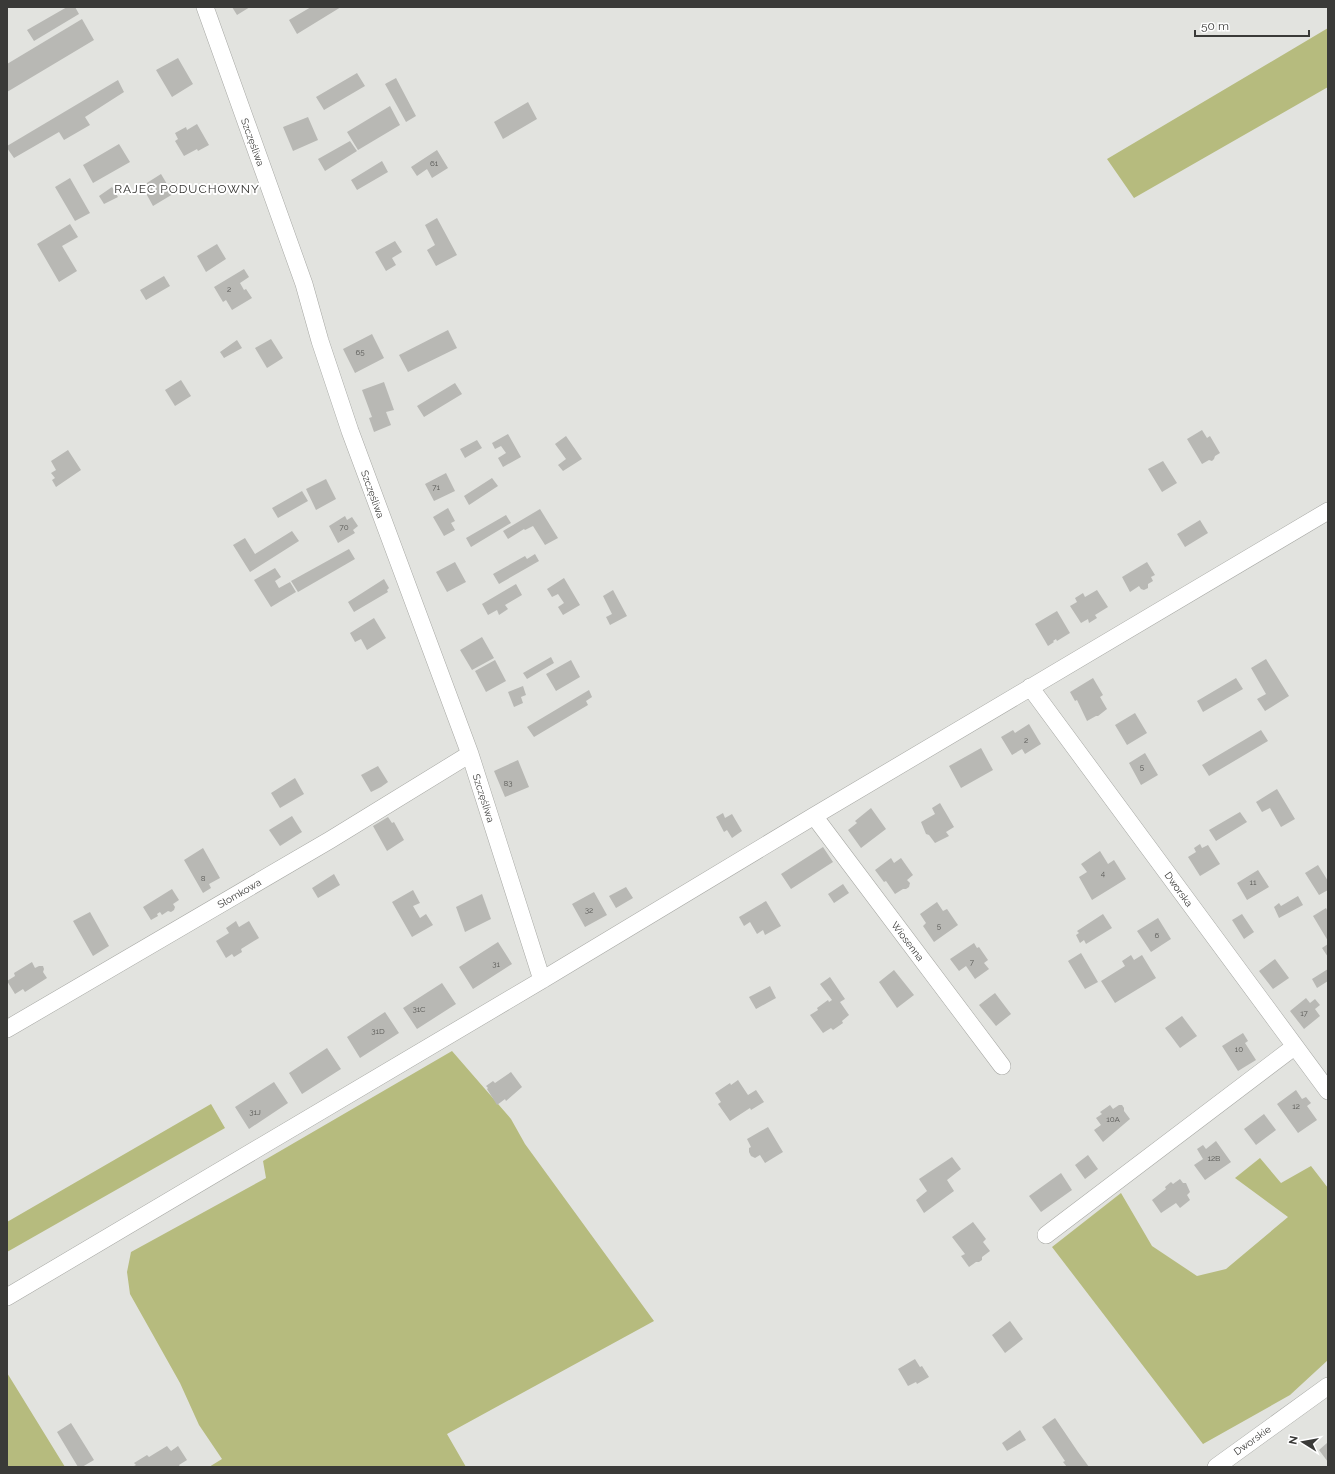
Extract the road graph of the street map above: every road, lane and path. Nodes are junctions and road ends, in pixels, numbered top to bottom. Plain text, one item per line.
1 (205, 7) edge
2 (1328, 511) edge
3 (1030, 687) junction
4 (470, 754) junction
5 (814, 816) junction
6 (542, 980) junction
7 (7, 1029) edge
8 (1294, 1047) junction
9 (1002, 1066) dead end
10 (1328, 1091) edge
11 (1046, 1235) dead end
12 (7, 1297) edge
13 (1328, 1386) edge
14 (1216, 1467) edge

1 - 4 street, Szczęśliwa
2 - 3 street
3 - 5 street
3 - 8 street, Dworska
4 - 6 street, Szczęśliwa
4 - 7 street, Słomkowa
5 - 6 street
5 - 9 street, Wiosenna
6 - 12 street
8 - 10 street, Dworska
8 - 11 street
13 - 14 street, Dworskie

